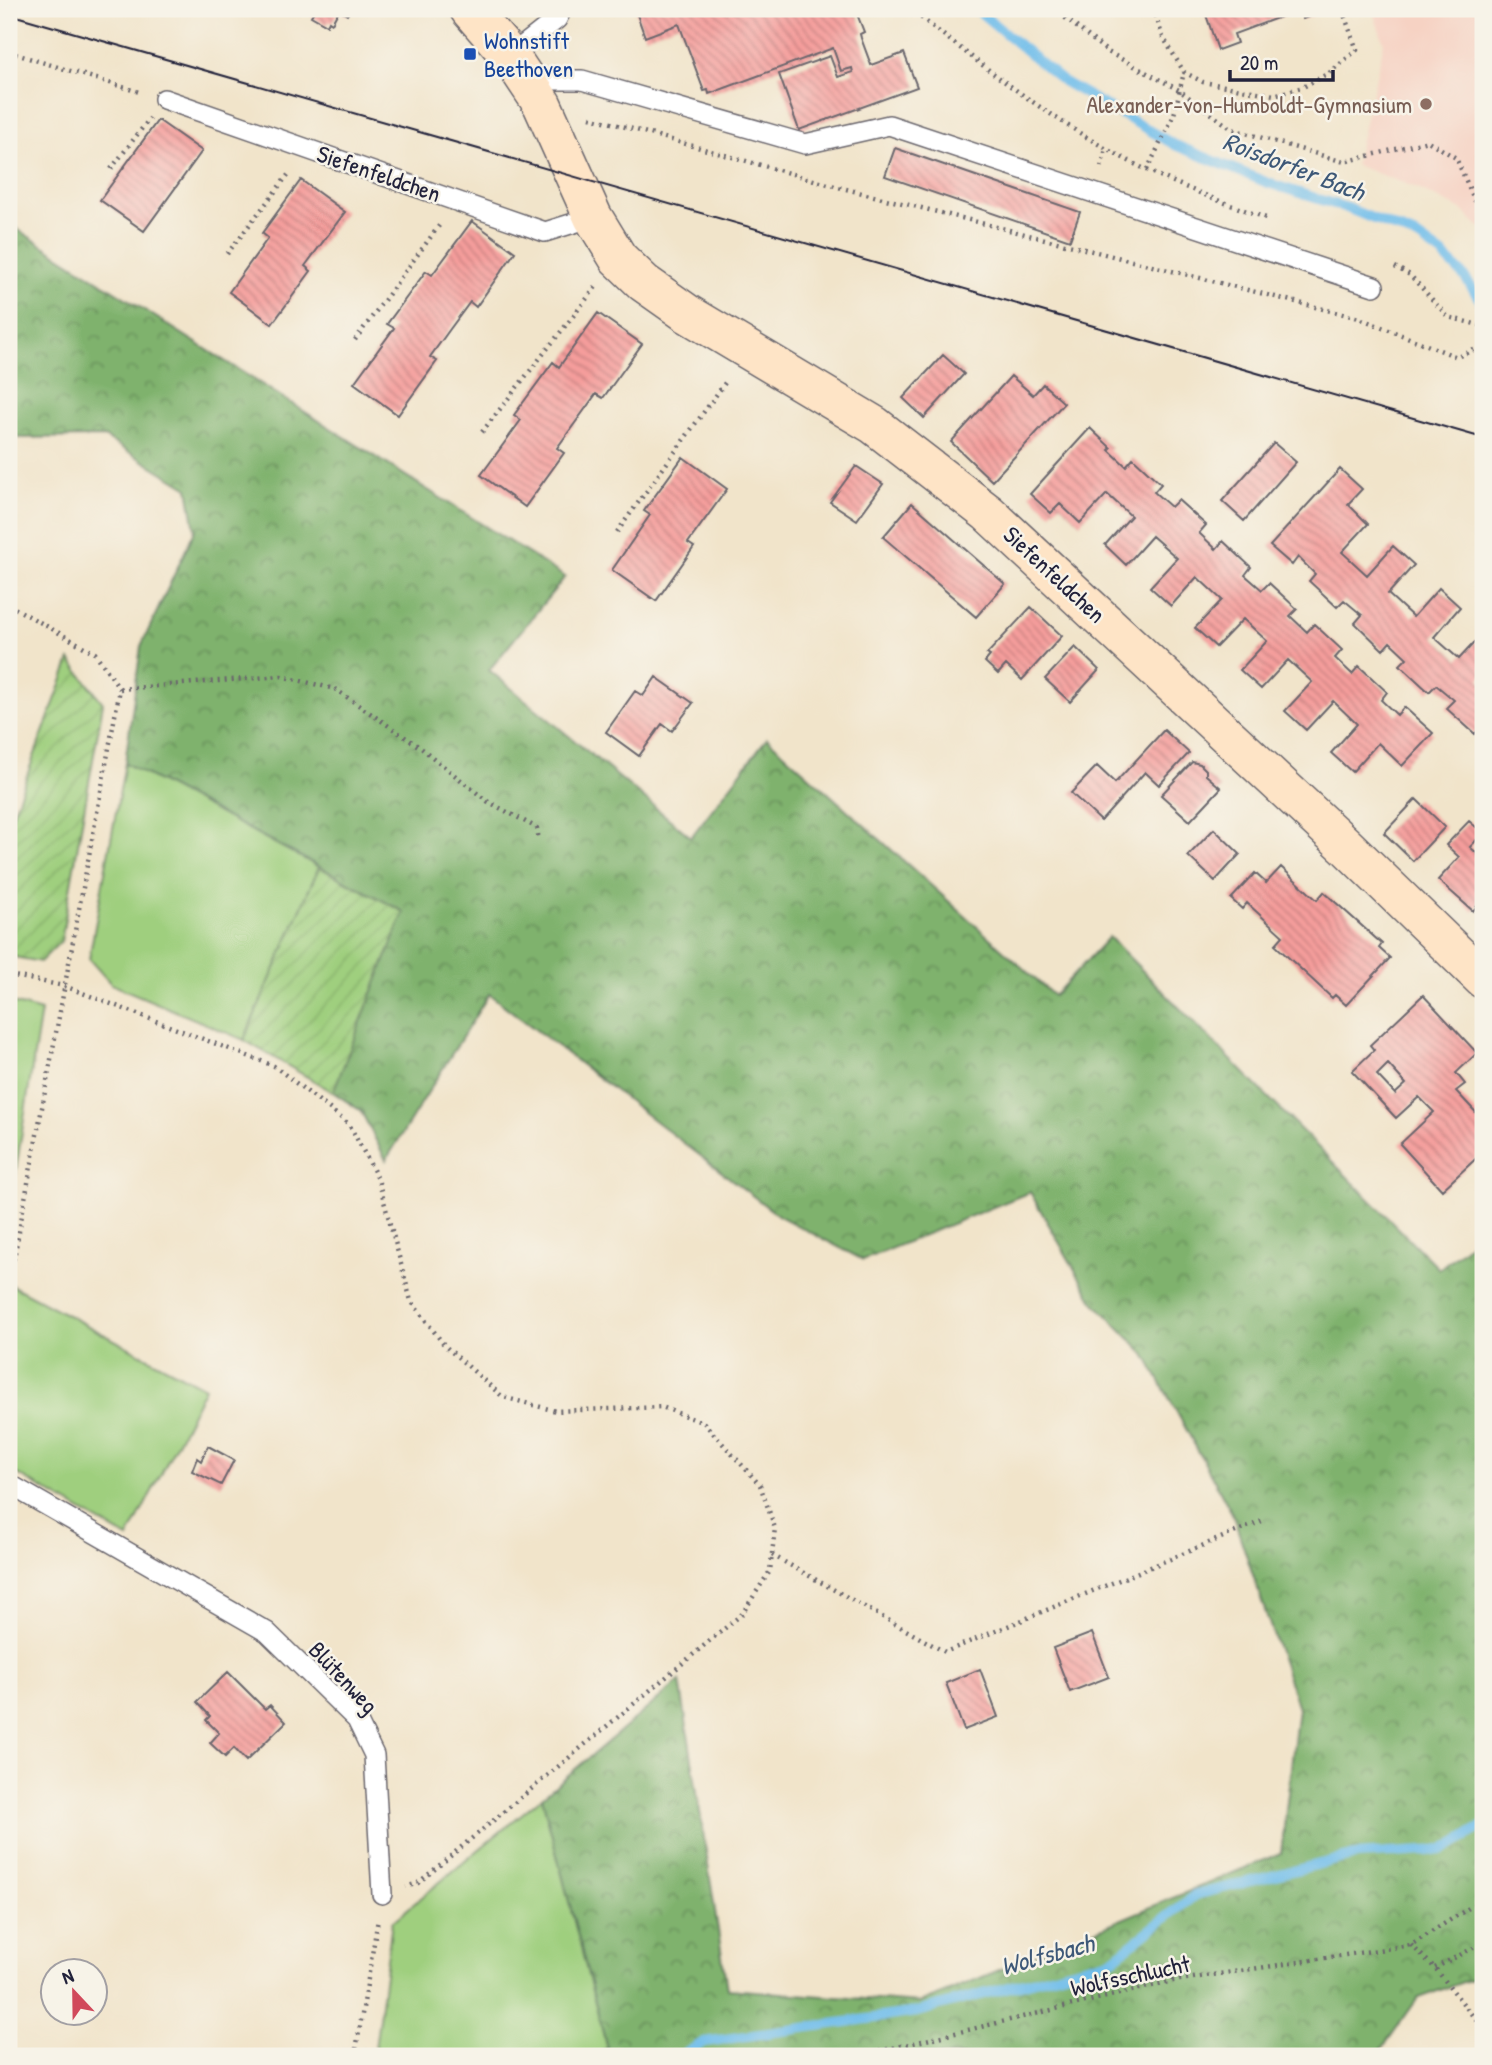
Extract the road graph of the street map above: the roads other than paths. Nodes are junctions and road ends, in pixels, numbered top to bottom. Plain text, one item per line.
1 (469, 9) edge
2 (562, 9) edge
3 (525, 80) junction
4 (164, 99) road end
5 (593, 216) junction
6 (1374, 286) dead end
7 (1483, 979) edge
8 (9, 1485) edge
9 (382, 1894) road end

1 - 3 street, Siefenfeldchen
2 - 3 lane
3 - 5 street, Siefenfeldchen
3 - 6 lane
4 - 5 lane, Siefenfeldchen
5 - 7 street, Siefenfeldchen
8 - 9 lane, Blütenweg

